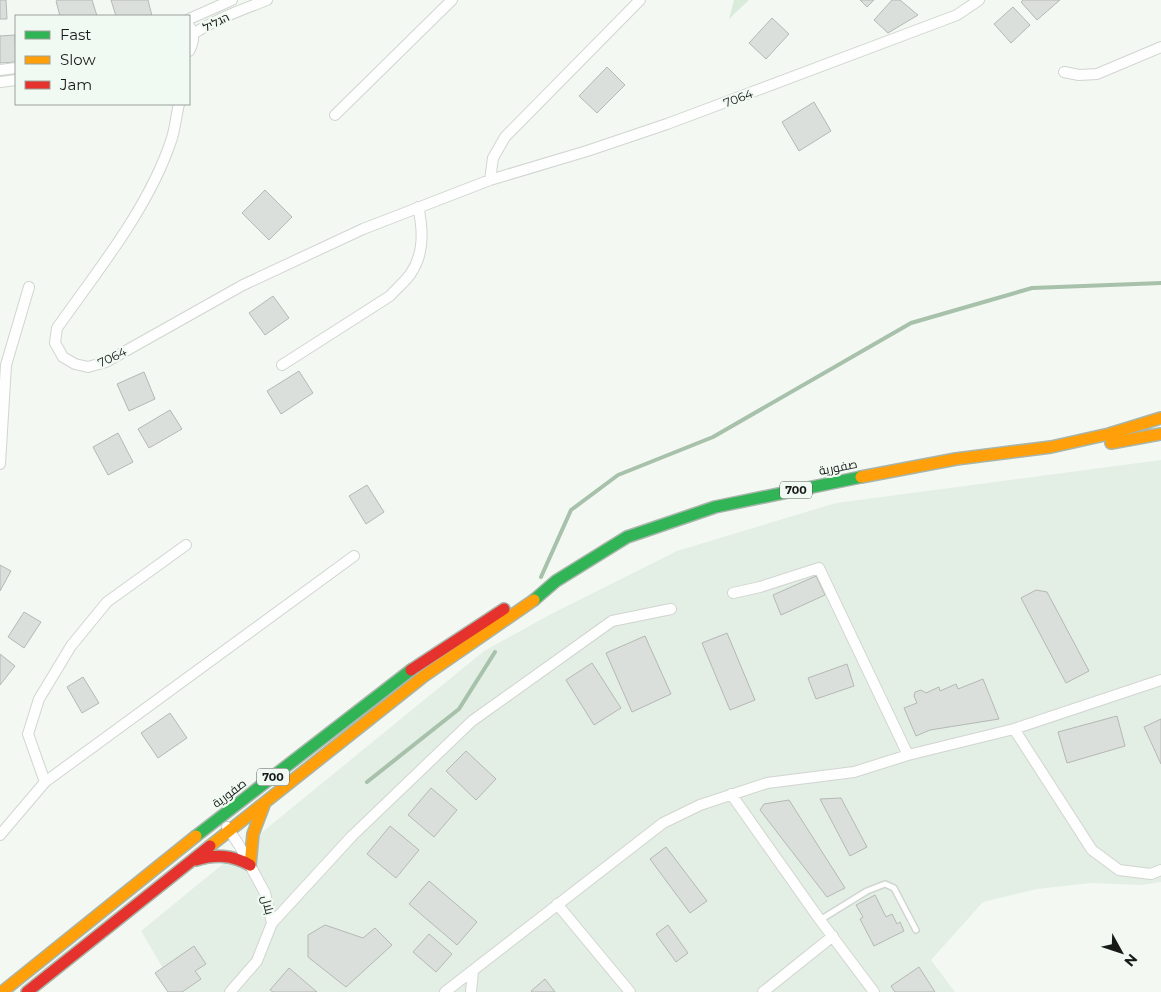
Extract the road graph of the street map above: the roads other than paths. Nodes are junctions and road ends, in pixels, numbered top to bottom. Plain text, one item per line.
1 (232, 0) edge
2 (267, 0) edge
3 (452, 0) edge
4 (640, 0) edge
5 (979, 0) edge
6 (190, 19) edge
7 (191, 30) edge
8 (1161, 47) edge
9 (190, 49) edge
10 (15, 68) edge
11 (0, 70) edge
12 (1064, 72) dead end
13 (15, 80) edge
14 (0, 82) edge
15 (179, 105) edge
16 (335, 115) dead end
17 (490, 180) junction
18 (418, 207) junction
19 (29, 287) dead end
20 (282, 365) dead end
21 (1161, 418) edge
22 (1161, 434) edge
23 (1051, 447) junction
24 (0, 464) edge
25 (186, 545) dead end
26 (354, 556) dead end
27 (556, 581) junction
28 (734, 594) dead end
29 (671, 608) dead end
30 (1161, 680) edge
31 (1014, 729) junction
32 (908, 755) junction
33 (46, 782) junction
34 (731, 794) junction
35 (266, 801) junction
36 (219, 818) junction
37 (230, 831) junction
38 (0, 835) edge
39 (191, 862) junction
40 (250, 865) junction
41 (1161, 870) edge
42 (557, 904) junction
43 (820, 920) junction
44 (272, 923) junction
45 (916, 930) dead end
46 (833, 936) junction
47 (473, 971) junction
48 (2, 992) edge
49 (27, 992) edge
50 (230, 992) edge
51 (445, 992) edge
52 (471, 992) edge
53 (630, 992) edge
54 (763, 992) edge
55 (874, 992) edge

1 - 6 street, הגליל
2 - 7 street, הגליל
3 - 16 street
4 - 17 street
5 - 17 street, 7064
7 - 9 street
8 - 12 street
10 - 11 street
13 - 14 street
15 - 18 street, 7064
17 - 18 street, 7064
18 - 20 street
19 - 24 street
21 - 23 main road, 700
22 - 23 main road, 700
23 - 27 main road, صفورية / 700
25 - 33 street
26 - 33 street
27 - 35 main road, صفورية / 700
27 - 36 main road, صفورية / 700
28 - 32 street
29 - 44 street
30 - 31 street
31 - 32 street
31 - 41 street
32 - 34 street
33 - 38 street
34 - 42 street
34 - 43 street
35 - 37 main road, صفورية / 700
35 - 40 main road
36 - 37 street, بلال
36 - 48 main road, صفورية / 700
37 - 39 main road, صفورية / 700
37 - 40 street, بلال
39 - 40 main road
39 - 49 main road, صفورية / 700
40 - 44 street, بلال
42 - 47 street
42 - 53 street
43 - 45 lane
43 - 46 street
44 - 50 street, بلال
46 - 54 street
46 - 55 street
47 - 51 street
47 - 52 street

